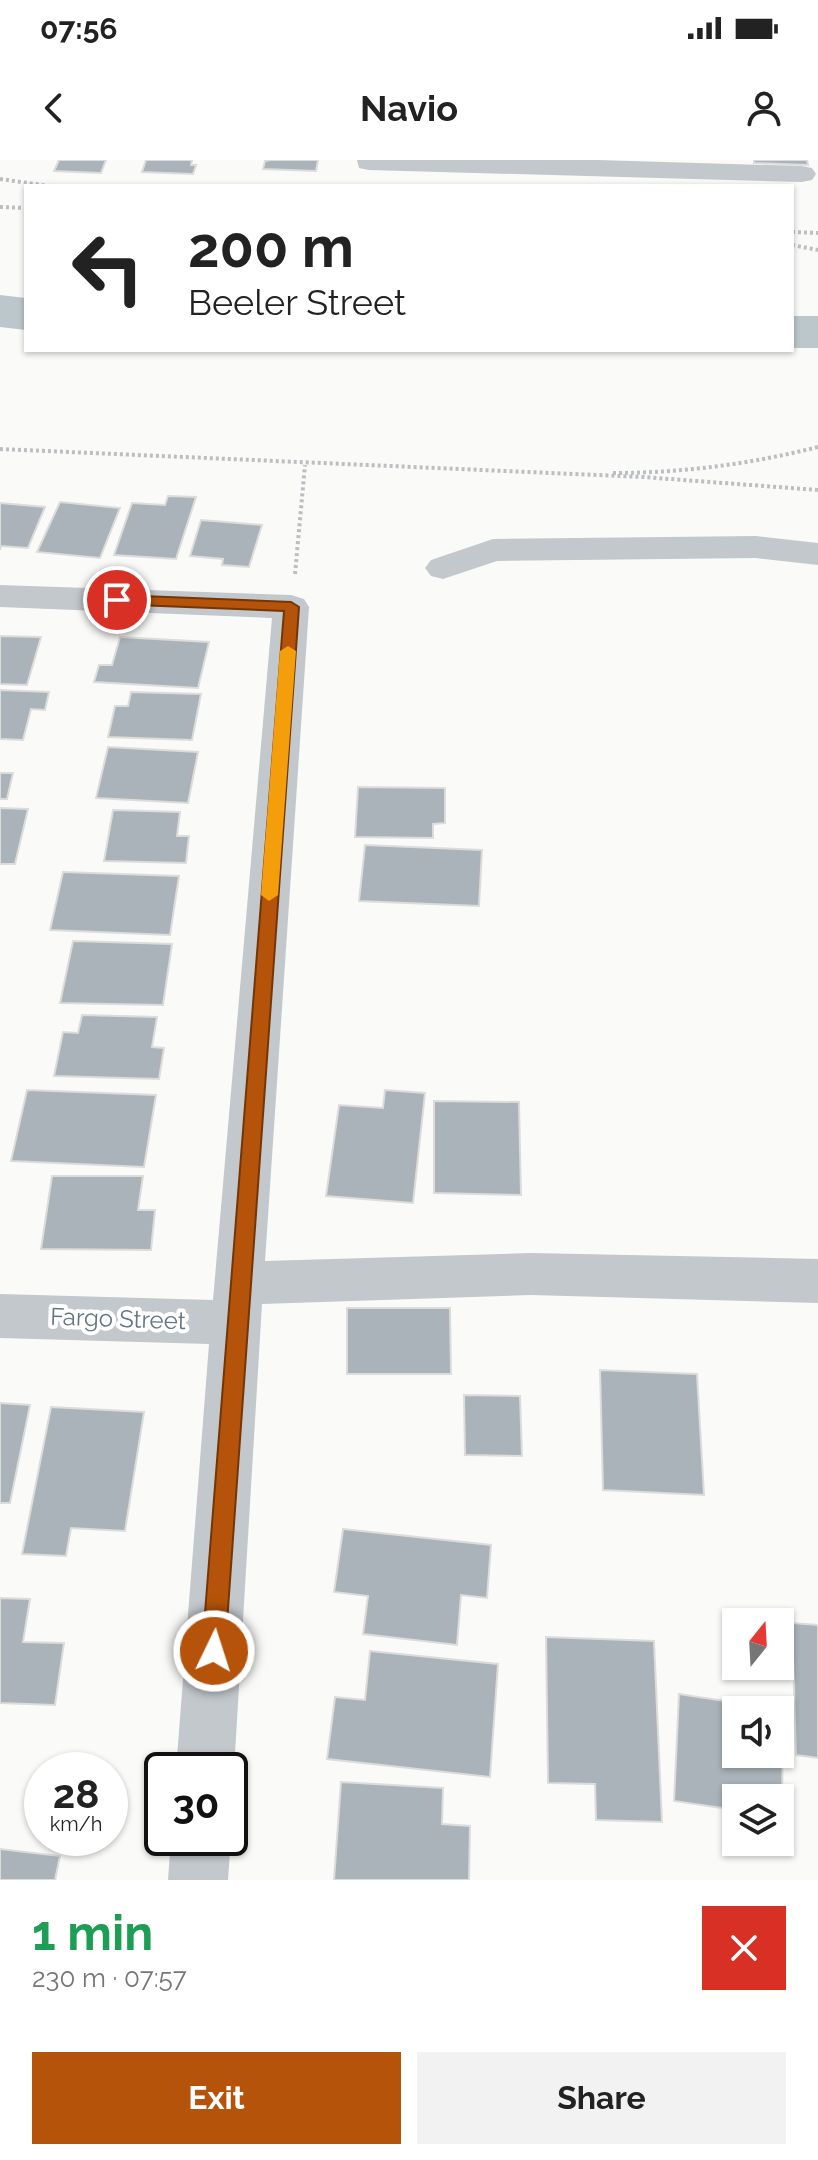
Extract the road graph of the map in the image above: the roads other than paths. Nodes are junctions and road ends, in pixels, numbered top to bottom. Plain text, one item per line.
1 (369, 162) dead end
2 (584, 164) edge
3 (802, 174) dead end
4 (818, 554) edge
5 (443, 568) dead end
6 (0, 596) edge
7 (818, 1281) edge
8 (238, 1303) junction
9 (0, 1316) edge
10 (206, 1752) edge
11 (200, 1856) edge
12 (198, 1880) edge

1 - 2 street
2 - 3 street
4 - 5 street
6 - 8 street
7 - 8 street, Fargo Street
8 - 9 street, Fargo Street
8 - 10 street
11 - 12 street

